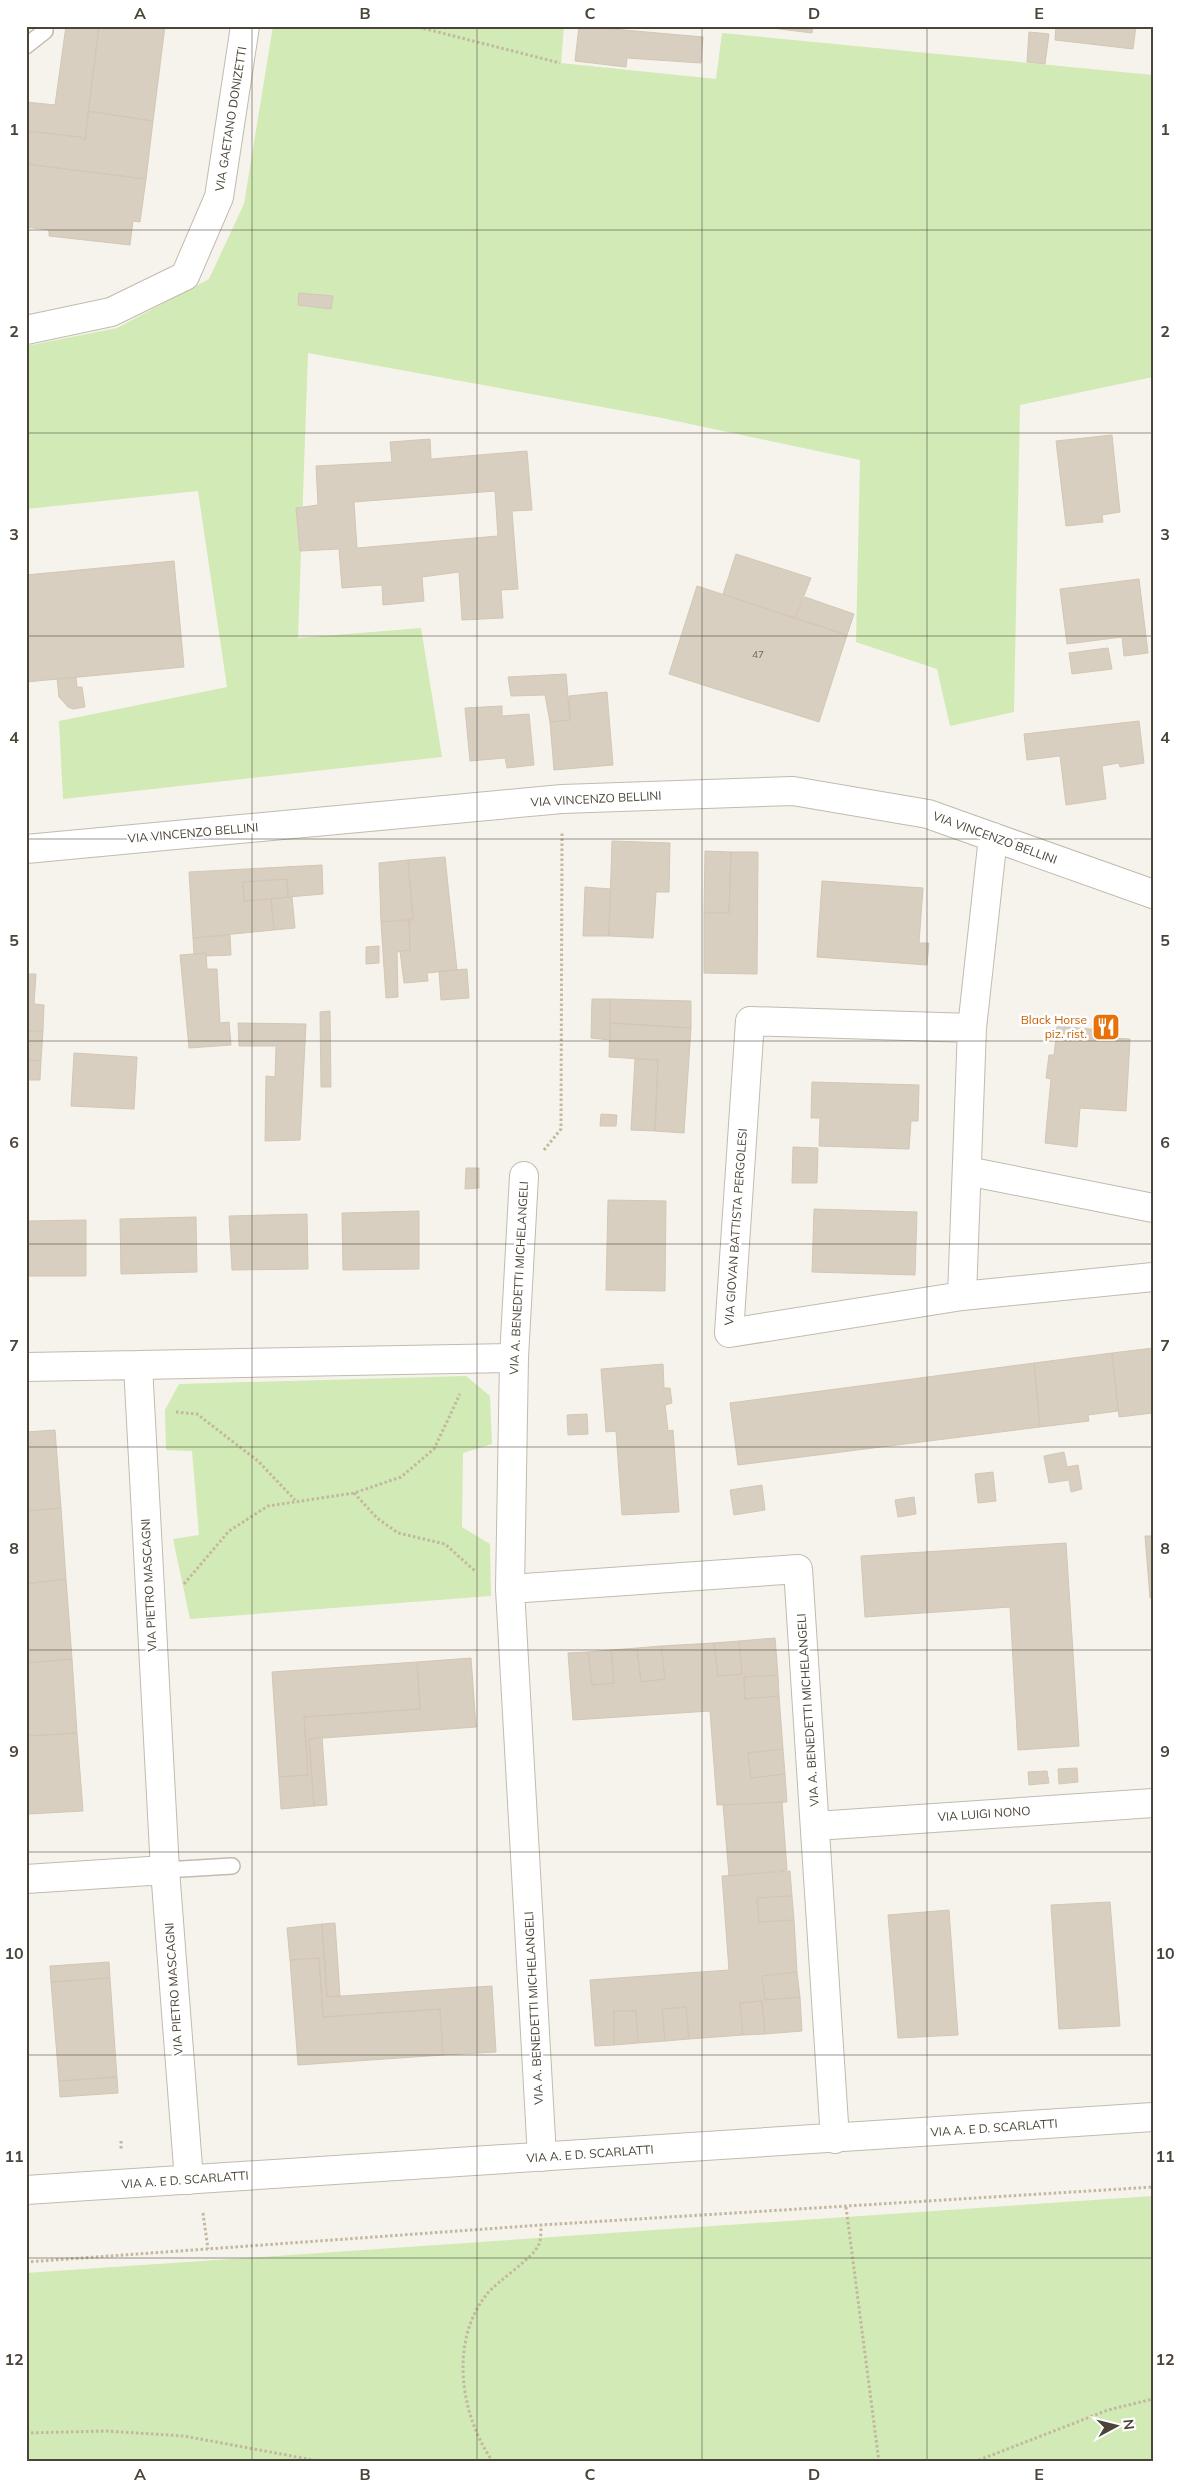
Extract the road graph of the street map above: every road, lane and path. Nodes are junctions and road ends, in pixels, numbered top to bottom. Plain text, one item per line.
1 (46, 26) edge
2 (245, 26) edge
3 (414, 26) edge
4 (26, 46) edge
5 (560, 63) dead end
6 (26, 330) edge
7 (562, 799) junction
8 (992, 837) junction
9 (26, 848) edge
10 (1153, 894) edge
11 (972, 1028) junction
12 (967, 1171) junction
13 (524, 1176) joint
14 (1153, 1208) edge
15 (1153, 1277) edge
16 (962, 1296) junction
17 (514, 1358) junction
18 (468, 1359) junction
19 (138, 1365) junction
20 (26, 1367) edge
21 (140, 1412) junction
22 (354, 1493) junction
23 (295, 1500) junction
24 (510, 1589) junction
25 (151, 1616) junction
26 (1153, 1802) edge
27 (816, 1826) junction
28 (232, 1866) dead end
29 (165, 1870) junction
30 (26, 1879) edge
31 (1153, 2117) edge
32 (835, 2139) junction
33 (542, 2158) junction
34 (189, 2180) junction
35 (1153, 2187) edge
36 (26, 2190) edge
37 (846, 2207) junction
38 (541, 2226) junction
39 (26, 2262) edge
40 (1153, 2399) edge
41 (26, 2434) edge
42 (324, 2462) edge
43 (493, 2462) edge
44 (878, 2462) edge
45 (974, 2462) edge

1 - 4 lane
2 - 6 street, VIA GAETANO DONIZETTI
3 - 5 path
7 - 8 street, VIA VINCENZO BELLINI
7 - 9 street, VIA VINCENZO BELLINI
7 - 13 path, VIA A. BENEDETTI MICHELANGELI
8 - 10 street, VIA VINCENZO BELLINI
8 - 11 street
11 - 12 street
11 - 16 street, VIA GIOVAN BATTISTA PERGOLESI
12 - 14 street
12 - 16 street
13 - 17 street, VIA A. BENEDETTI MICHELANGELI
15 - 16 street
17 - 18 street
17 - 24 street, VIA A. BENEDETTI MICHELANGELI
18 - 19 street
18 - 22 path
19 - 20 street
19 - 21 street, VIA PIETRO MASCAGNI
21 - 23 path
21 - 25 street, VIA PIETRO MASCAGNI
22 - 23 path
22 - 24 path
23 - 25 path
24 - 27 street, VIA A. BENEDETTI MICHELANGELI
24 - 33 street, VIA A. BENEDETTI MICHELANGELI
25 - 29 street, VIA PIETRO MASCAGNI
26 - 27 street, VIA LUIGI NONO
27 - 32 street, VIA A. BENEDETTI MICHELANGELI
28 - 29 lane
29 - 30 street
29 - 34 street, VIA PIETRO MASCAGNI
31 - 32 street, VIA A. E D. SCARLATTI
32 - 33 street, VIA A. E D. SCARLATTI
33 - 34 street, VIA A. E D. SCARLATTI
34 - 36 street, VIA A. E D. SCARLATTI
35 - 37 path
37 - 38 path
37 - 44 path
38 - 39 path
38 - 43 path
40 - 45 path
41 - 42 path

